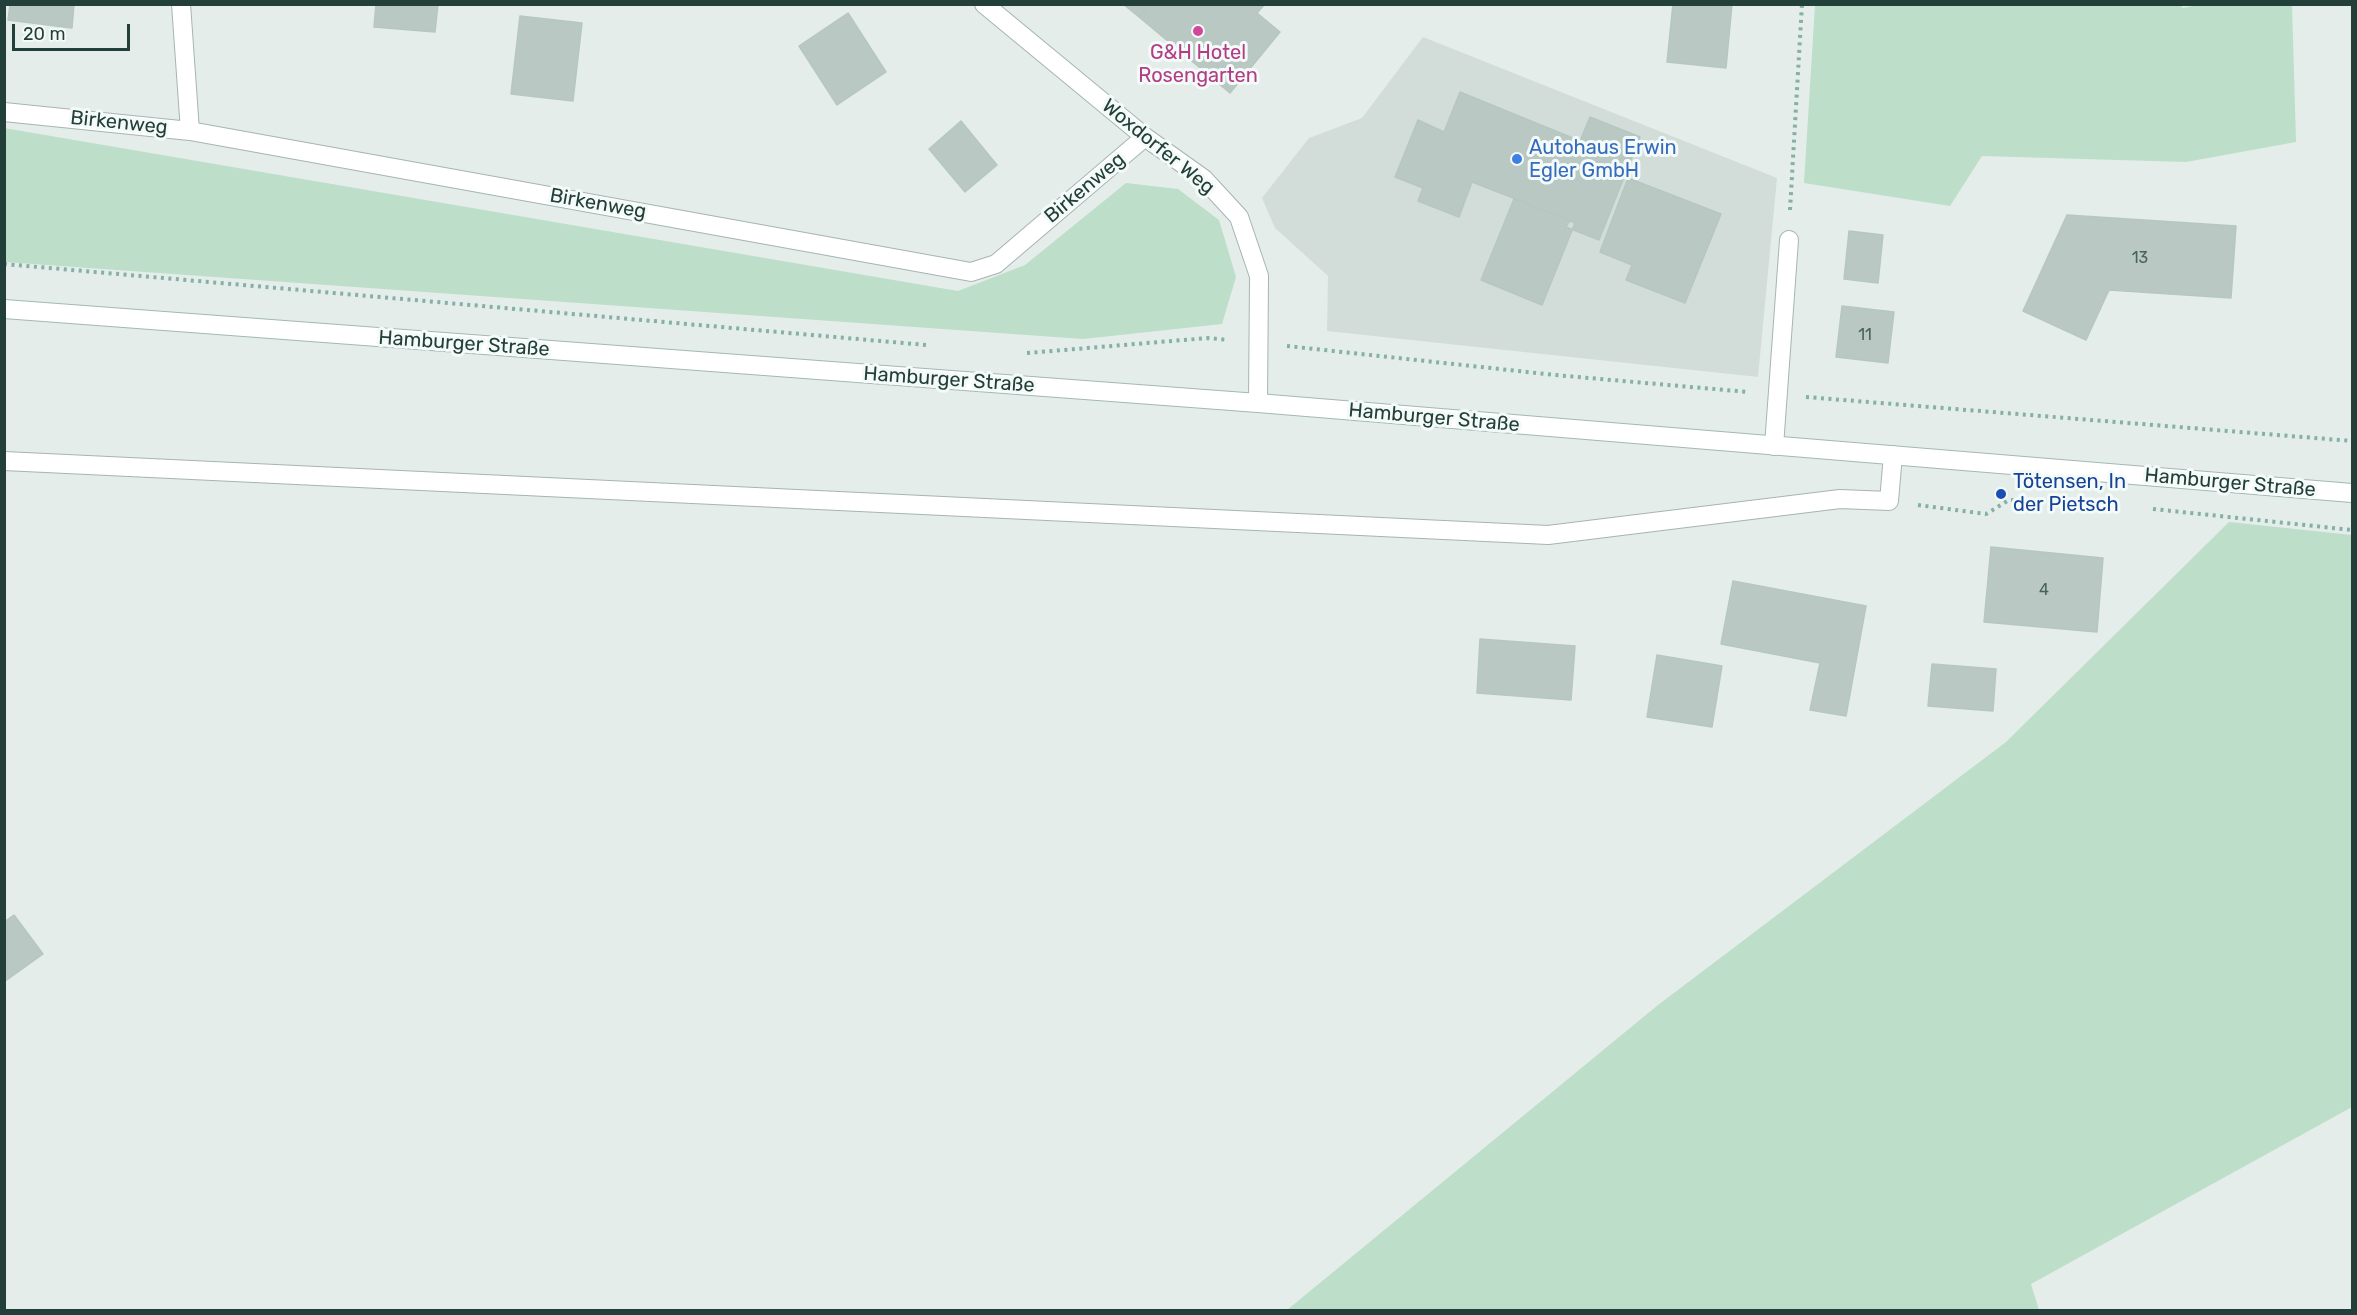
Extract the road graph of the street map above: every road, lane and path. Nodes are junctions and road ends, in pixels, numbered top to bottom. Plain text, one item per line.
1 (181, 4) edge
2 (984, 4) edge
3 (1802, 4) edge
4 (4, 112) edge
5 (190, 131) junction
6 (1145, 137) junction
7 (1789, 240) joint
8 (4, 264) edge
9 (4, 309) edge
10 (1259, 343) junction
11 (927, 345) dead end
12 (1022, 354) dead end
13 (1258, 403) junction
14 (1774, 446) junction
15 (1893, 455) junction
16 (4, 461) edge
17 (2352, 493) edge
18 (1889, 501) junction
19 (2090, 504) dead end
20 (2147, 509) dead end
21 (2352, 530) edge

1 - 5 street
2 - 6 street, Woxdorfer Weg
3 - 7 path
4 - 5 street, Birkenweg
5 - 6 street, Birkenweg
6 - 10 street, Woxdorfer Weg
7 - 14 street
8 - 11 path
9 - 13 street, Hamburger Straße
10 - 12 path
10 - 13 street, Woxdorfer Weg
13 - 14 street, Hamburger Straße
14 - 15 street, Hamburger Straße
15 - 17 street, Hamburger Straße
15 - 18 street
16 - 18 street
18 - 19 path
20 - 21 path

